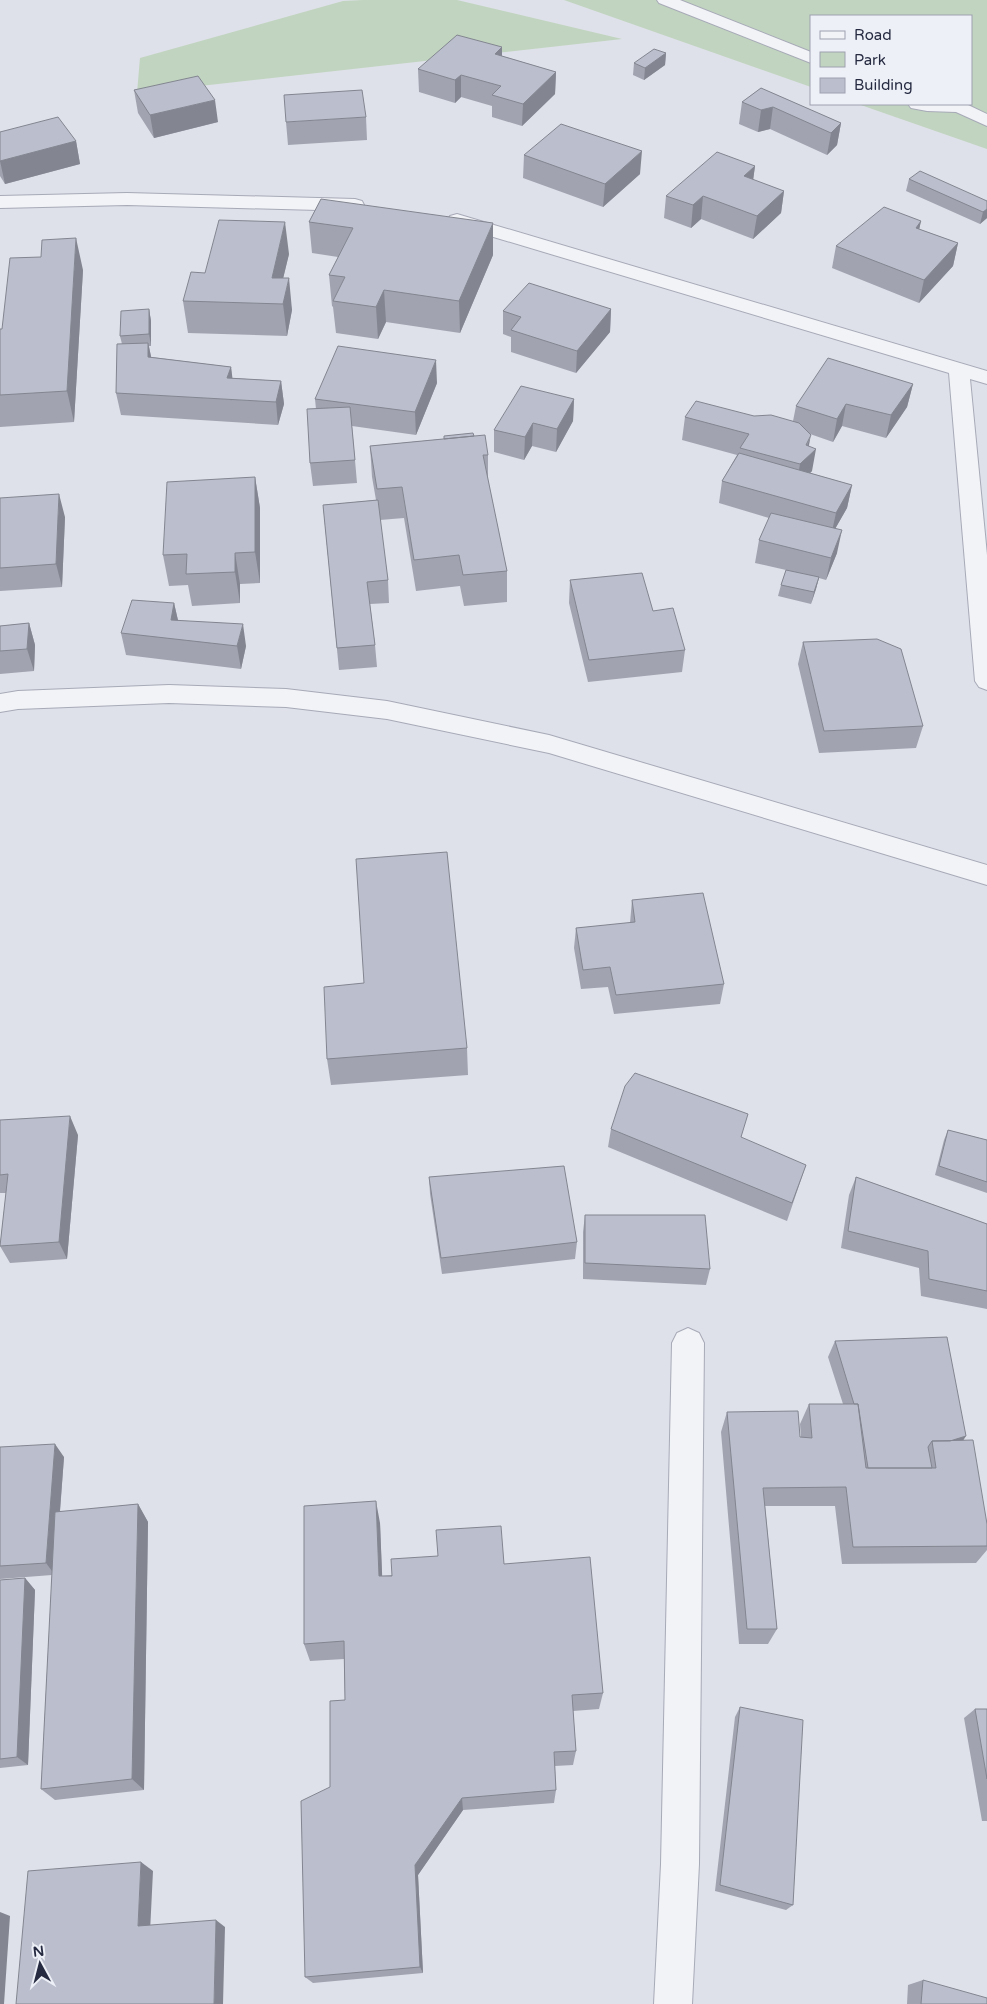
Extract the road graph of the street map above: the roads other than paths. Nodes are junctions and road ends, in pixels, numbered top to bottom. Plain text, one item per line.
1 (665, 0) edge
2 (810, 58) edge
3 (922, 105) edge
4 (987, 121) edge
5 (0, 202) edge
6 (376, 208) edge
7 (441, 218) edge
8 (959, 369) junction
9 (987, 378) edge
10 (987, 681) edge
11 (0, 703) edge
12 (987, 875) edge
13 (688, 1343) dead end
14 (673, 2004) edge

1 - 2 street
3 - 4 street
5 - 6 street
7 - 8 street
8 - 9 street
8 - 10 street
11 - 12 street
13 - 14 street

